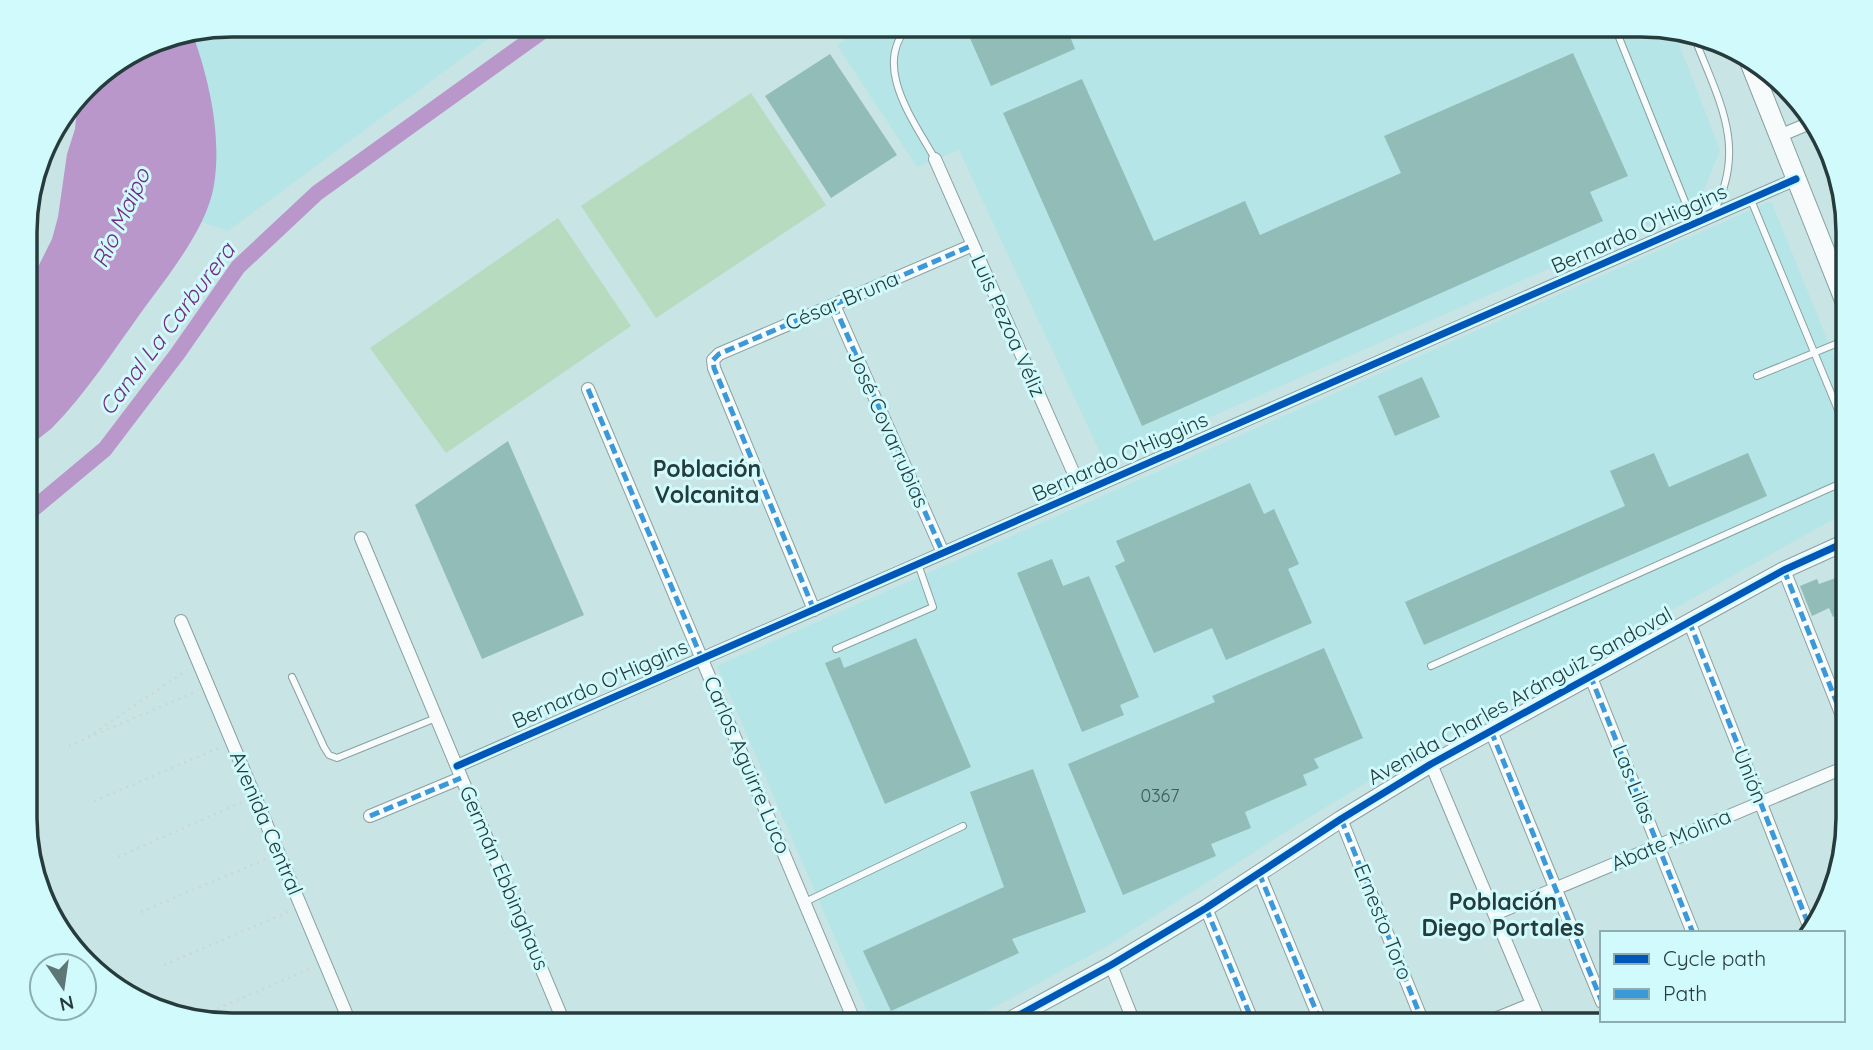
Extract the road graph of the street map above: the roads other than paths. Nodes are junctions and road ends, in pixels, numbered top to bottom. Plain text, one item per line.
1 (902, 37) edge
2 (1619, 37) edge
3 (1697, 45) edge
4 (1754, 73) edge
5 (1804, 126) edge
6 (1779, 136) junction
7 (935, 159) joint
8 (1796, 179) junction
9 (1751, 199) junction
10 (1711, 216) junction
11 (1694, 224) junction
12 (972, 245) junction
13 (1836, 279) edge
14 (834, 305) junction
15 (1836, 344) edge
16 (1814, 353) junction
17 (1756, 376) dead end
18 (588, 388) dead end
19 (1836, 405) edge
20 (1836, 485) edge
21 (1082, 492) junction
22 (361, 538) dead end
23 (1836, 546) edge
24 (943, 553) junction
25 (918, 564) junction
26 (1783, 570) junction
27 (814, 610) junction
28 (181, 621) dead end
29 (1689, 621) junction
30 (836, 649) dead end
31 (702, 659) junction
32 (1431, 666) dead end
33 (1590, 675) junction
34 (292, 677) dead end
35 (1836, 701) edge
36 (436, 718) junction
37 (1491, 731) junction
38 (1431, 764) junction
39 (1836, 771) edge
40 (459, 772) junction
41 (1761, 803) junction
42 (370, 816) dead end
43 (1341, 819) junction
44 (963, 826) dead end
45 (1658, 846) junction
46 (1259, 873) junction
47 (1555, 889) junction
48 (805, 902) junction
49 (1206, 908) junction
50 (1495, 915) junction
51 (1807, 921) edge
52 (1692, 931) edge
53 (1111, 965) junction
54 (1600, 997) edge
55 (1532, 1004) junction
56 (346, 1013) edge
57 (560, 1013) edge
58 (851, 1013) edge
59 (1023, 1013) edge
60 (1130, 1013) edge
61 (1249, 1013) edge
62 (1317, 1013) edge
63 (1419, 1013) edge
64 (1510, 1013) edge
65 (1536, 1013) edge

1 - 7 lane
2 - 11 lane
3 - 10 lane
4 - 6 main road
5 - 6 street
6 - 8 main road
7 - 12 street, Luis Pezoa Véliz
8 - 9 street, Bernardo O'Higgins
8 - 13 main road
9 - 10 street, Bernardo O'Higgins
9 - 16 lane
10 - 11 street, Bernardo O'Higgins
11 - 21 street, Bernardo O'Higgins
12 - 14 street, César Bruna
12 - 21 street, Luis Pezoa Véliz
14 - 24 street, José Covarrubias
14 - 27 street, César Bruna
15 - 16 lane
16 - 17 lane
16 - 19 lane
18 - 31 street, Carlos Aguirre Luco
20 - 32 lane
21 - 24 street, Bernardo O'Higgins
22 - 36 street, Germán Ebbinghaus
23 - 26 street, Avenida Charles Aránguiz Sandoval
24 - 25 street, Bernardo O'Higgins
25 - 27 street, Bernardo O'Higgins
25 - 30 lane
26 - 29 street, Avenida Charles Aránguiz Sandoval
26 - 35 street
27 - 31 street, Bernardo O'Higgins
28 - 56 street, Avenida Central
29 - 33 street, Avenida Charles Aránguiz Sandoval
29 - 41 street, Unión
31 - 40 street, Bernardo O'Higgins
31 - 48 street, Carlos Aguirre Luco
33 - 37 street, Avenida Charles Aránguiz Sandoval
33 - 45 street, Las Lilas
34 - 36 lane
36 - 40 street, Germán Ebbinghaus
37 - 38 street, Avenida Charles Aránguiz Sandoval
37 - 47 street
38 - 43 street, Avenida Charles Aránguiz Sandoval
38 - 50 street
39 - 41 street, Abate Molina
40 - 42 street, Bernardo O'Higgins
40 - 57 street, Germán Ebbinghaus
41 - 45 street, Abate Molina
41 - 51 street, Unión
43 - 46 street, Avenida Charles Aránguiz Sandoval
43 - 63 street, Ernesto Toro
44 - 48 lane
45 - 47 street, Abate Molina
45 - 52 street, Las Lilas
46 - 49 street, Avenida Charles Aránguiz Sandoval
46 - 62 street
47 - 50 street, Abate Molina
47 - 54 street
48 - 58 street, Carlos Aguirre Luco
49 - 53 street, Avenida Charles Aránguiz Sandoval
49 - 61 street
50 - 55 street
53 - 59 street, Avenida Charles Aránguiz Sandoval
53 - 60 street
55 - 64 street
55 - 65 street

